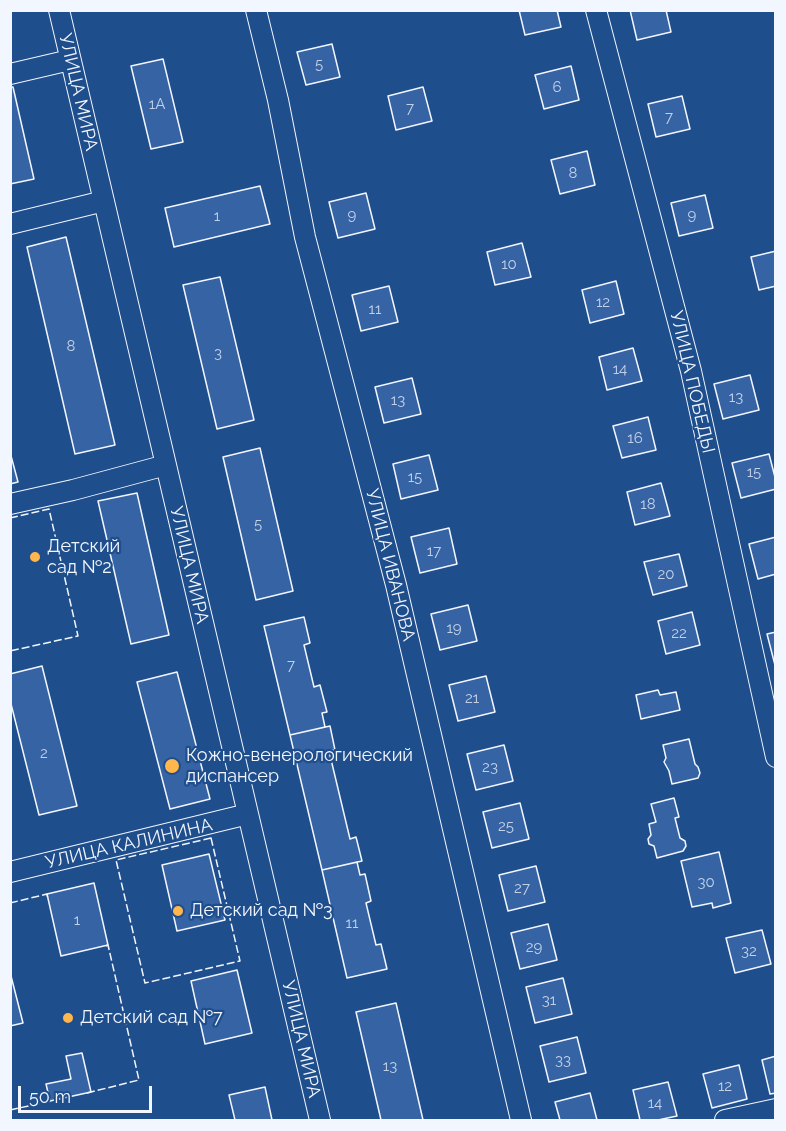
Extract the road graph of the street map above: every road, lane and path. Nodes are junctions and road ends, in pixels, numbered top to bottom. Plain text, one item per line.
1 (59, 10) edge
2 (256, 10) edge
3 (596, 10) edge
4 (70, 60) junction
5 (10, 74) edge
6 (104, 201) junction
7 (10, 224) edge
8 (166, 465) junction
9 (10, 504) edge
10 (776, 757) edge
11 (248, 814) junction
12 (10, 872) edge
13 (776, 1109) edge
14 (320, 1120) edge
15 (521, 1120) edge
16 (725, 1120) edge

1 - 4 street, УЛИЦА МИРА
2 - 15 street, УЛИЦА ИВАНОВА
3 - 10 street, УЛИЦА ПОБЕДЫ
4 - 5 street
4 - 6 street, УЛИЦА МИРА
6 - 7 street
6 - 8 street, УЛИЦА МИРА
8 - 9 street
8 - 11 street, УЛИЦА МИРА
11 - 12 street, УЛИЦА КАЛИНИНА
11 - 14 street, УЛИЦА МИРА
13 - 16 street

